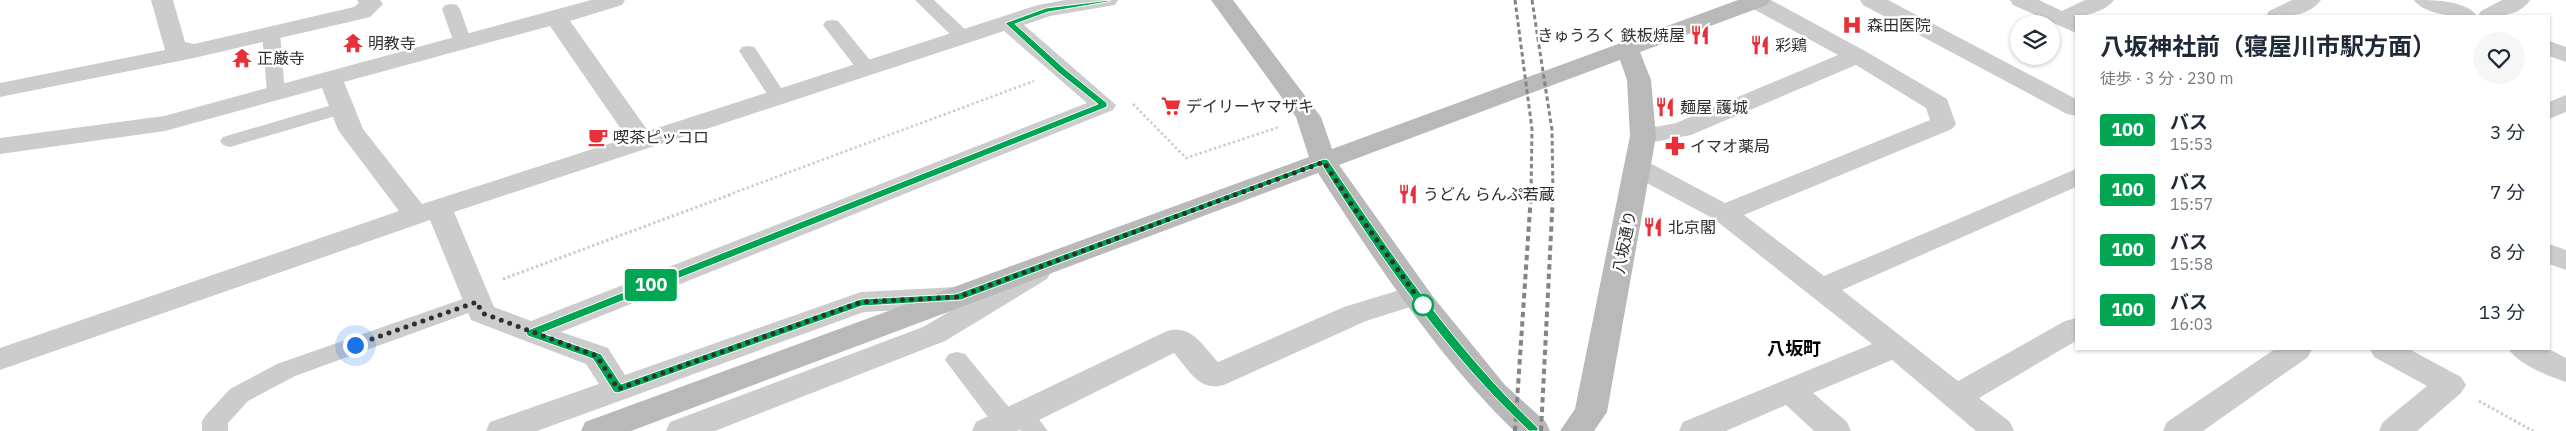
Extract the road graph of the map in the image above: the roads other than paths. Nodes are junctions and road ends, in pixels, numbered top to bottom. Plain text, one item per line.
1 (162, 0) edge
2 (614, 0) edge
3 (924, 0) edge
4 (1107, 0) edge
5 (1222, 0) edge
6 (1758, 0) edge
7 (1871, 0) edge
8 (2021, 0) edge
9 (2103, 0) edge
10 (2310, 0) edge
11 (2425, 0) edge
12 (2519, 0) edge
13 (373, 1) edge
14 (577, 5) edge
15 (1040, 5) edge
16 (451, 9) dead end
17 (2080, 15) edge
18 (2284, 15) edge
19 (2463, 15) edge
20 (2491, 15) edge
21 (556, 18) junction
22 (2069, 22) edge
23 (1009, 23) junction
24 (832, 25) dead end
25 (271, 33) junction
26 (964, 38) junction
27 (463, 43) junction
28 (1627, 48) junction
29 (2550, 48) edge
30 (194, 51) junction
31 (748, 51) dead end
32 (2566, 55) edge
33 (1857, 56) junction
34 (867, 69) junction
35 (330, 79) junction
36 (0, 90) edge
37 (276, 93) junction
38 (778, 97) junction
39 (2566, 102) edge
40 (342, 108) junction
41 (2075, 108) edge
42 (2550, 111) edge
43 (1643, 136) junction
44 (230, 141) dead end
45 (642, 141) junction
46 (0, 146) edge
47 (1324, 162) junction
48 (1639, 168) junction
49 (2075, 176) edge
50 (428, 212) junction
51 (1724, 213) junction
52 (2550, 253) edge
53 (2566, 261) edge
54 (1053, 262) junction
55 (1821, 288) junction
56 (1416, 295) junction
57 (474, 296) junction
58 (958, 297) junction
59 (2075, 329) edge
60 (531, 333) junction
61 (1895, 346) junction
62 (2296, 350) edge
63 (2387, 350) edge
64 (2526, 350) edge
65 (0, 359) edge
66 (957, 360) dead end
67 (2566, 371) edge
68 (618, 389) junction
69 (1790, 391) junction
70 (1956, 396) junction
71 (1013, 425) edge
72 (215, 431) edge
73 (502, 431) edge
74 (597, 431) edge
75 (682, 431) edge
76 (1534, 431) edge
77 (1576, 431) edge
78 (1696, 431) edge
79 (1835, 431) edge
80 (1998, 431) edge
81 (2179, 431) edge
82 (2395, 431) edge

1 - 30 street
2 - 14 street
3 - 26 lane
4 - 15 street
5 - 47 street
6 - 28 street
6 - 33 street
7 - 41 street
8 - 22 street
9 - 17 street
10 - 18 street
11 - 19 street
12 - 20 street
13 - 25 street
14 - 21 street
15 - 23 street
16 - 27 lane
21 - 27 street
21 - 45 street
23 - 26 street
23 - 60 street
24 - 34 lane
25 - 30 street
25 - 37 lane
26 - 34 street
27 - 35 street
28 - 43 street, 八坂通り
28 - 47 street
29 - 32 street
30 - 36 street
31 - 38 lane
33 - 43 street
33 - 51 street
34 - 38 street
35 - 37 street
35 - 40 street
37 - 46 street
38 - 45 street
39 - 42 street
40 - 44 lane
40 - 50 street
43 - 48 street, 八坂通り
45 - 50 street
47 - 54 street
47 - 56 street
48 - 51 street
48 - 77 street, 八坂通り
49 - 55 street
50 - 57 street
50 - 65 street
51 - 55 street
52 - 53 street
54 - 58 street
54 - 75 street
55 - 61 street
56 - 71 street
56 - 76 street
57 - 60 street
57 - 72 lane
58 - 68 street
58 - 74 street
59 - 70 street
60 - 68 street
61 - 69 street
61 - 70 street
62 - 81 street
63 - 82 street
64 - 67 street
66 - 71 lane
68 - 73 street
69 - 78 street
69 - 79 street
70 - 80 street

